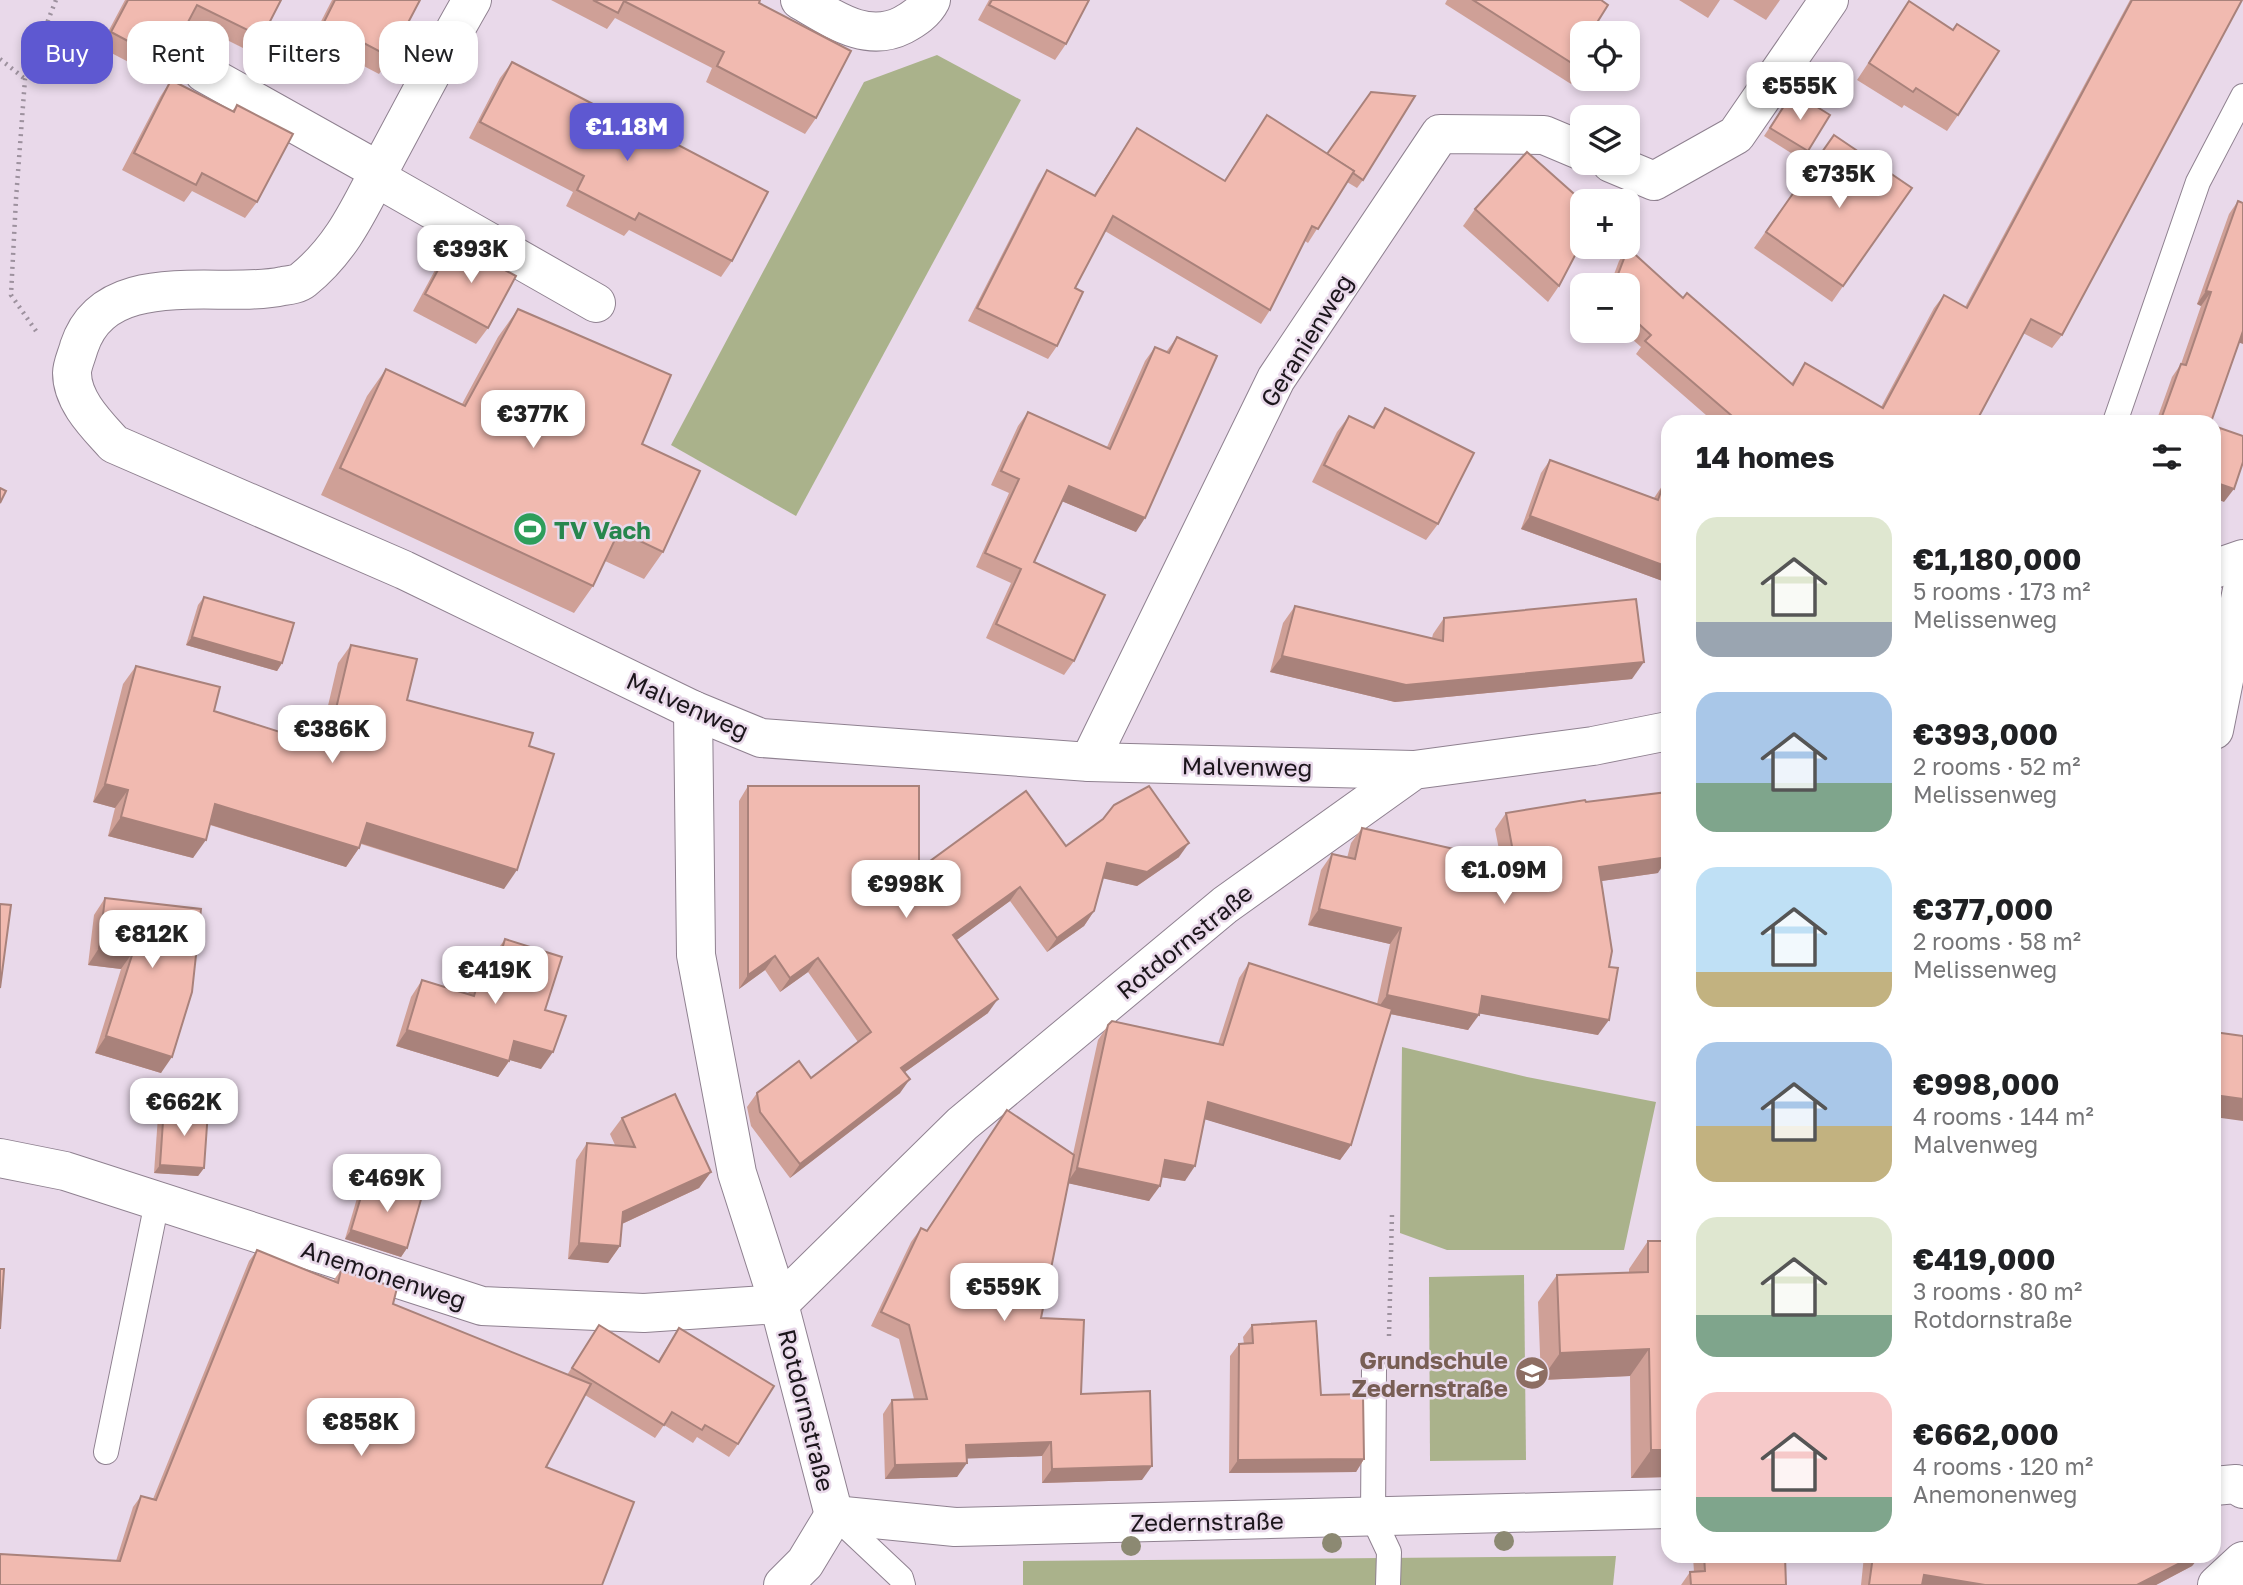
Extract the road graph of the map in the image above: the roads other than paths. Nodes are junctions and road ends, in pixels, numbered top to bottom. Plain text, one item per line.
1 (800, 0) edge
2 (932, 0) edge
3 (1829, 0) edge
4 (458, 5) edge
5 (223, 84) edge
6 (2243, 96) edge
7 (1570, 146) edge
8 (377, 174) junction
9 (1640, 175) edge
10 (596, 303) dead end
11 (2117, 415) edge
12 (2243, 559) edge
13 (2221, 567) edge
14 (2243, 584) edge
15 (2221, 695) edge
16 (693, 710) junction
17 (1661, 732) edge
18 (1089, 762) junction
19 (1414, 770) junction
20 (0, 1158) edge
21 (158, 1202) junction
22 (779, 1304) junction
23 (1374, 1370) road end
24 (106, 1452) dead end
25 (2221, 1485) edge
26 (2243, 1489) edge
27 (1661, 1509) edge
28 (834, 1515) junction
29 (1373, 1518) junction
30 (2243, 1561) edge
31 (783, 1585) edge
32 (903, 1585) edge
33 (1388, 1585) edge
34 (2217, 1585) edge

1 - 2 street
3 - 9 street
4 - 8 street
5 - 8 street
6 - 11 lane
7 - 18 street, Geranienweg
8 - 10 street
8 - 16 street, Malvenweg
12 - 13 street
14 - 15 street
16 - 18 street, Malvenweg
16 - 22 street, Rotdornstraße
17 - 19 street, Rotdornstraße
18 - 19 street, Malvenweg
19 - 22 street, Rotdornstraße
20 - 21 street, Anemonenweg
21 - 22 street, Anemonenweg
21 - 24 lane
22 - 28 street, Rotdornstraße
23 - 29 lane
25 - 26 street
27 - 29 street, Zedernstraße
28 - 29 street, Zedernstraße
28 - 31 street
28 - 32 lane
29 - 33 lane
30 - 34 street

